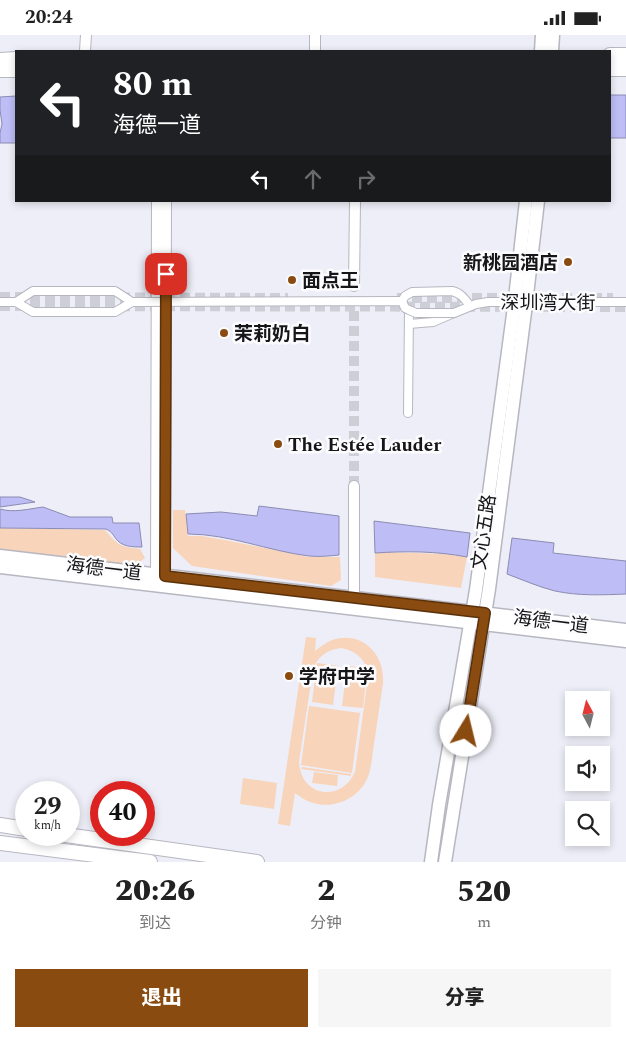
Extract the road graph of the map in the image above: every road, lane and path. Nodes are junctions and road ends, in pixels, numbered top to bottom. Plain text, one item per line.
1 (86, 35) edge
2 (542, 35) edge
3 (553, 35) edge
4 (315, 36) edge
5 (85, 50) edge
6 (315, 50) edge
7 (541, 50) edge
8 (552, 50) edge
9 (611, 55) edge
10 (626, 55) edge
11 (15, 59) edge
12 (0, 60) edge
13 (611, 69) edge
14 (626, 69) edge
15 (0, 70) edge
16 (15, 70) edge
17 (156, 202) edge
18 (166, 202) edge
19 (354, 202) edge
20 (526, 202) edge
21 (538, 202) edge
22 (354, 286) tunnel mouth
23 (402, 301) junction
24 (0, 302) edge
25 (16, 302) junction
26 (132, 302) junction
27 (626, 302) edge
28 (470, 306) junction
29 (454, 313) junction
30 (409, 317) junction
31 (408, 413) dead end
32 (354, 486) tunnel mouth
33 (0, 556) edge
34 (0, 567) edge
35 (161, 581) junction
36 (354, 603) junction
37 (478, 617) junction
38 (626, 630) edge
39 (626, 641) edge
40 (0, 825) edge
41 (15, 827) edge
42 (80, 837) edge
43 (0, 843) edge
44 (150, 862) edge
45 (257, 862) edge
46 (431, 862) edge
47 (445, 862) edge

1 - 5 street
2 - 7 street
3 - 8 street
4 - 6 street
9 - 10 main road
11 - 12 main road
13 - 14 main road
15 - 16 main road
17 - 35 street
18 - 35 street
19 - 22 street
20 - 37 street, 文心五路
21 - 37 street, 文心五路
23 - 26 street, bridge
23 - 28 street, bridge
23 - 30 street, bridge
24 - 25 street, bridge
25 - 26 street, bridge
25 - 26 street, bridge
27 - 28 street, 深圳湾大街, bridge
28 - 29 street, 深圳湾大街, bridge
29 - 30 street, 深圳湾大街, bridge
29 - 30 street, bridge
30 - 31 street
32 - 36 street
33 - 35 street, 海德一道
34 - 35 street, 海德一道
35 - 36 street, 海德一道
36 - 37 street, 海德一道
37 - 38 street, 海德一道
37 - 39 street, 海德一道
37 - 46 street, 文心五路
37 - 47 street, 文心五路
40 - 41 main road
42 - 45 main road
43 - 44 main road

